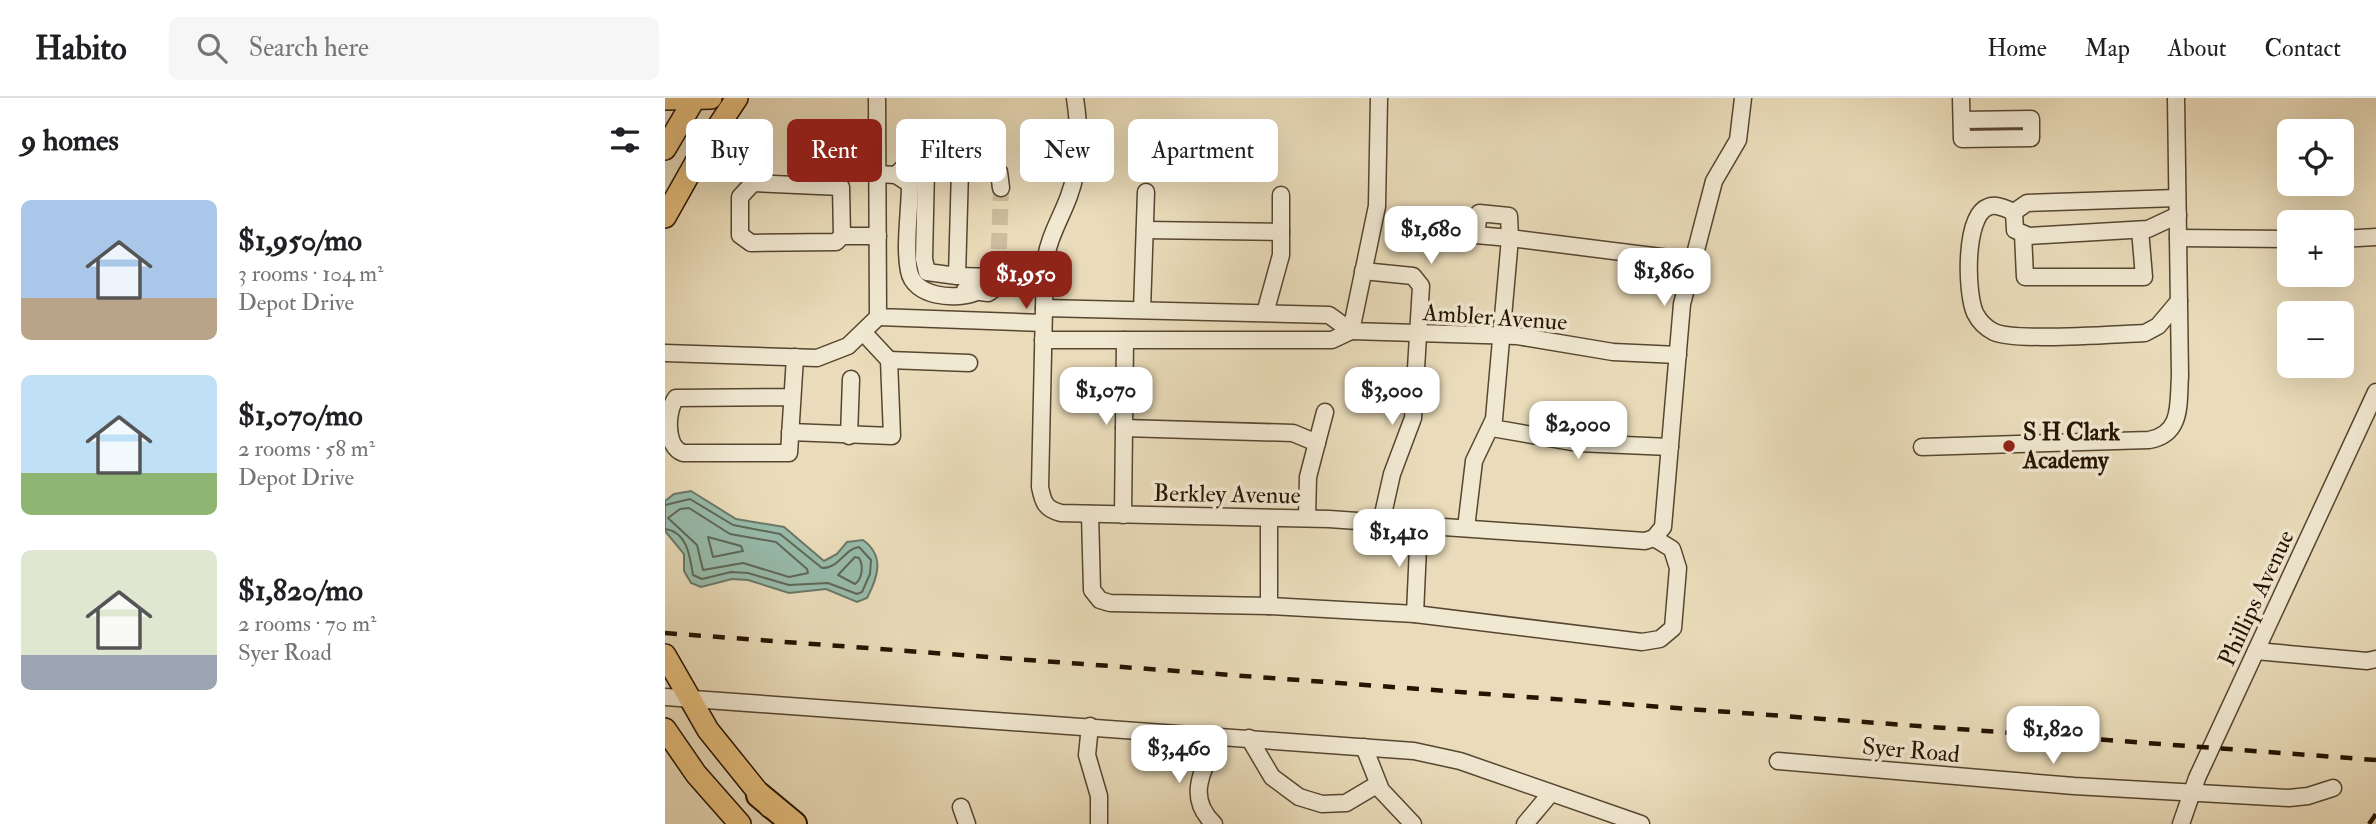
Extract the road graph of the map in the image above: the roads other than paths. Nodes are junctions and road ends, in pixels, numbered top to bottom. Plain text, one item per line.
1 (695, 98) edge
2 (711, 98) edge
3 (737, 98) edge
4 (877, 98) edge
5 (1075, 98) edge
6 (1379, 98) edge
7 (1743, 98) edge
8 (1961, 98) edge
9 (2176, 98) edge
10 (665, 99) edge
11 (877, 119) edge
12 (1962, 120) dead end
13 (665, 149) edge
14 (882, 174) edge
15 (896, 175) edge
16 (877, 182) edge
17 (907, 182) edge
18 (926, 182) edge
19 (960, 182) edge
20 (1000, 182) edge
21 (1001, 188) tunnel mouth
22 (1146, 192) dead end
23 (1281, 195) dead end
24 (2177, 198) junction
25 (2014, 212) junction
26 (2178, 215) junction
27 (665, 217) edge
28 (1145, 230) junction
29 (2140, 230) junction
30 (1281, 232) junction
31 (2023, 234) junction
32 (842, 236) junction
33 (878, 236) junction
34 (2376, 237) edge
35 (2178, 238) junction
36 (2354, 238) edge
37 (2277, 239) edge
38 (1693, 261) junction
39 (1363, 271) junction
40 (957, 276) junction
41 (2179, 301) junction
42 (1142, 310) junction
43 (1265, 313) junction
44 (1044, 316) junction
45 (878, 317) junction
46 (1351, 331) junction
47 (863, 332) junction
48 (1420, 333) junction
49 (1503, 335) junction
50 (1043, 340) junction
51 (1125, 340) junction
52 (665, 353) edge
53 (1678, 355) junction
54 (795, 357) junction
55 (889, 360) junction
56 (969, 363) dead end
57 (851, 379) dead end
58 (2376, 392) edge
59 (791, 397) junction
60 (1325, 412) dead end
61 (1124, 428) junction
62 (1492, 428) junction
63 (790, 432) junction
64 (849, 436) junction
65 (1317, 443) junction
66 (1670, 447) junction
67 (1922, 447) dead end
68 (1090, 514) junction
69 (1123, 515) junction
70 (1269, 518) junction
71 (1307, 519) junction
72 (1381, 523) junction
73 (1419, 525) junction
74 (1466, 528) junction
75 (1654, 538) junction
76 (1269, 606) junction
77 (1415, 614) junction
78 (2256, 651) junction
79 (665, 655) edge
80 (2369, 659) edge
81 (676, 697) edge
82 (1090, 726) junction
83 (665, 729) edge
84 (1219, 736) junction
85 (1249, 738) junction
86 (1364, 747) junction
87 (1778, 761) dead end
88 (1378, 784) junction
89 (2333, 788) dead end
90 (2192, 792) junction
91 (1551, 793) junction
92 (759, 795) junction
93 (961, 807) dead end
94 (740, 824) edge
95 (786, 824) edge
96 (794, 824) edge
97 (967, 824) edge
98 (1099, 824) edge
99 (1214, 824) edge
100 (1413, 824) edge
101 (1525, 824) edge
102 (1641, 824) edge
103 (2181, 824) edge

1 - 2 main road
1 - 10 main road
1 - 13 main road
3 - 27 main road
4 - 11 street
5 - 44 street
6 - 39 street
7 - 38 street
8 - 12 street
9 - 24 street
14 - 15 street
16 - 33 street
17 - 40 street
18 - 40 street
19 - 40 street
20 - 21 street
22 - 28 street
23 - 30 street
24 - 25 street
24 - 26 street
25 - 31 street
25 - 41 street
26 - 29 street
26 - 35 street
28 - 30 street
28 - 42 street
29 - 31 street
29 - 31 street
30 - 43 street
32 - 32 street
32 - 33 street
33 - 45 street
34 - 36 street
35 - 37 street
35 - 41 street
38 - 49 street
38 - 53 street
39 - 46 street
39 - 48 street
41 - 67 street
42 - 43 street, Ambler Avenue
42 - 44 street, Ambler Avenue
43 - 46 street, Ambler Avenue
44 - 45 street, Ambler Avenue
44 - 50 street
45 - 47 street
46 - 48 street, Ambler Avenue
46 - 51 street, Ambler Avenue
47 - 54 street
47 - 55 street
48 - 49 street, Ambler Avenue
48 - 72 street
49 - 53 street, Ambler Avenue
49 - 62 street
50 - 51 street, Ambler Avenue
50 - 68 street, Berkley Avenue
51 - 61 street
52 - 54 street
53 - 66 street
54 - 59 street
55 - 56 street
55 - 64 street
57 - 64 street
58 - 78 street, Phillips Avenue
59 - 63 street
59 - 63 street
60 - 65 street
61 - 65 street
61 - 69 street
62 - 66 street
62 - 74 street
63 - 64 street
65 - 71 street
66 - 75 street
68 - 69 street, Berkley Avenue
68 - 76 street
69 - 70 street, Berkley Avenue
70 - 71 street, Berkley Avenue
70 - 76 street
71 - 72 street, Berkley Avenue
72 - 73 street, Berkley Avenue
73 - 74 street, Berkley Avenue
73 - 77 street
74 - 75 street, Berkley Avenue
75 - 77 street
76 - 77 street
78 - 80 street
78 - 90 street, Phillips Avenue
79 - 81 main road
81 - 82 street
81 - 92 main road
82 - 84 street
82 - 98 street
83 - 94 main road
84 - 85 street
84 - 99 street
85 - 86 street
85 - 88 street
86 - 88 street
86 - 91 street
87 - 90 street, Syer Road
88 - 100 street
89 - 90 street, Syer Road
90 - 103 street, Phillips Avenue
91 - 101 street
91 - 102 street
92 - 95 main road
92 - 96 highway
93 - 97 street

